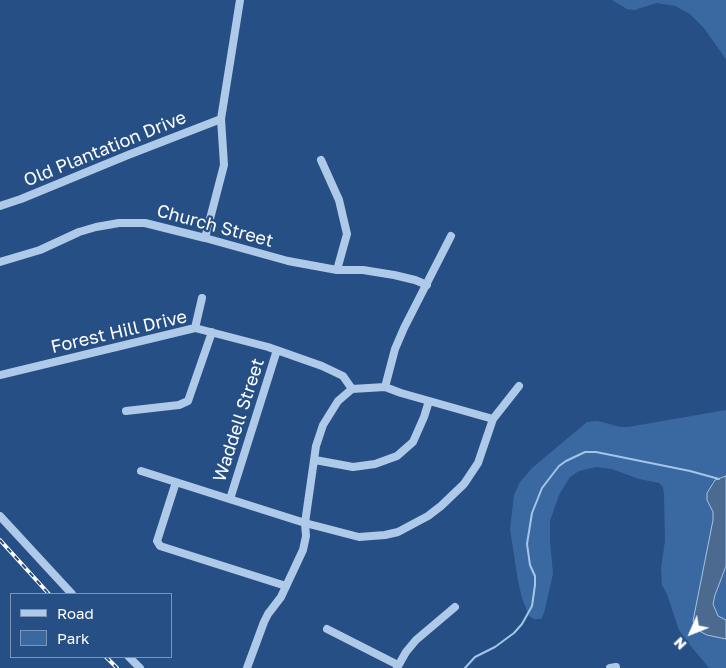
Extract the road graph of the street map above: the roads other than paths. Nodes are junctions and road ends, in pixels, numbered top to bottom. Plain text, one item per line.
1 (240, 0) edge
2 (221, 120) junction
3 (321, 160) dead end
4 (0, 206) edge
5 (451, 236) dead end
6 (205, 238) junction
7 (0, 262) edge
8 (337, 270) junction
9 (427, 285) junction
10 (202, 298) dead end
11 (194, 328) junction
12 (212, 332) junction
13 (277, 350) junction
14 (0, 375) edge
15 (519, 386) dead end
16 (385, 387) junction
17 (352, 389) junction
18 (429, 401) junction
19 (126, 411) dead end
20 (493, 420) junction
21 (315, 460) junction
22 (141, 471) dead end
23 (176, 482) junction
24 (230, 499) junction
25 (0, 516) edge
26 (305, 523) junction
27 (286, 586) junction
28 (71, 593) edge
29 (455, 607) dead end
30 (327, 629) dead end
31 (131, 658) edge
32 (398, 667) edge
33 (140, 668) edge
34 (247, 668) edge

1 - 2 street
2 - 4 street, Old Plantation Drive
2 - 6 street
3 - 8 street
5 - 9 street
6 - 7 street, Church Street
6 - 8 street, Church Street
8 - 9 street, Church Street
9 - 16 street
10 - 11 street
11 - 12 street, Forest Hill Drive
11 - 14 street, Forest Hill Drive
12 - 13 street, Forest Hill Drive
12 - 19 street
13 - 17 street, Forest Hill Drive
13 - 24 street, Waddell Street
15 - 20 street
16 - 17 street
16 - 18 street
17 - 21 street
18 - 20 street
18 - 21 street
20 - 26 street
21 - 26 street
22 - 23 street
23 - 24 street
23 - 27 street
24 - 26 street
25 - 28 street
26 - 27 street
27 - 34 street
29 - 32 street
30 - 32 street
31 - 33 street

